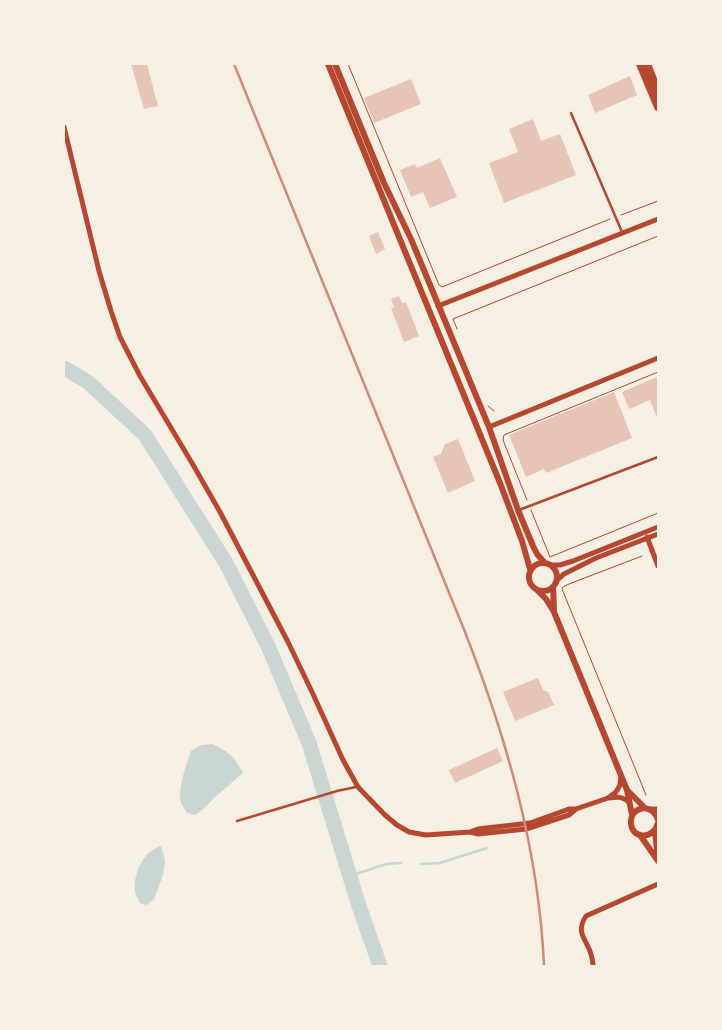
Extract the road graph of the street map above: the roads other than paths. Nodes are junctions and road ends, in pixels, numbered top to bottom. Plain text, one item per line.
1 (328, 64) edge
2 (335, 64) edge
3 (640, 64) edge
4 (646, 64) edge
5 (658, 92) edge
6 (658, 107) edge
7 (572, 113) dead end
8 (64, 127) edge
9 (658, 218) edge
10 (623, 233) junction
11 (410, 265) junction
12 (412, 282) dead end
13 (438, 306) junction
14 (658, 358) edge
15 (450, 360) junction
16 (489, 427) junction
17 (658, 457) edge
18 (500, 483) junction
19 (518, 510) junction
20 (658, 526) edge
21 (645, 532) junction
22 (658, 534) edge
23 (647, 539) junction
24 (548, 561) junction
25 (658, 566) edge
26 (530, 569) junction
27 (557, 580) junction
28 (553, 587) junction
29 (537, 590) junction
30 (554, 612) junction
31 (621, 774) junction
32 (358, 787) junction
33 (627, 790) junction
34 (608, 798) junction
35 (630, 802) junction
36 (647, 808) junction
37 (658, 809) edge
38 (632, 815) junction
39 (237, 822) dead end
40 (657, 825) edge
41 (640, 835) junction
42 (658, 861) edge
43 (658, 884) edge
44 (593, 966) edge

1 - 11 street
2 - 13 street
3 - 6 main road
4 - 5 main road
7 - 10 lane
8 - 32 street
9 - 10 street
10 - 13 street
11 - 12 street
11 - 15 street
13 - 15 street
13 - 16 street
14 - 16 street
15 - 18 street
16 - 18 street
16 - 19 street
17 - 19 lane
18 - 26 street
19 - 24 street
20 - 21 street
21 - 23 street
21 - 24 street
22 - 23 street
23 - 25 street
23 - 27 street
24 - 26 street
24 - 27 street
26 - 29 street
27 - 28 street
28 - 29 street
28 - 30 street
29 - 30 street
30 - 31 street
31 - 33 street
31 - 34 street
32 - 34 street
32 - 39 lane
33 - 35 street
33 - 36 street
34 - 35 street
35 - 38 street
36 - 37 street
36 - 38 street
36 - 40 street
38 - 41 street
40 - 41 street
40 - 42 street
41 - 42 street
43 - 44 street

